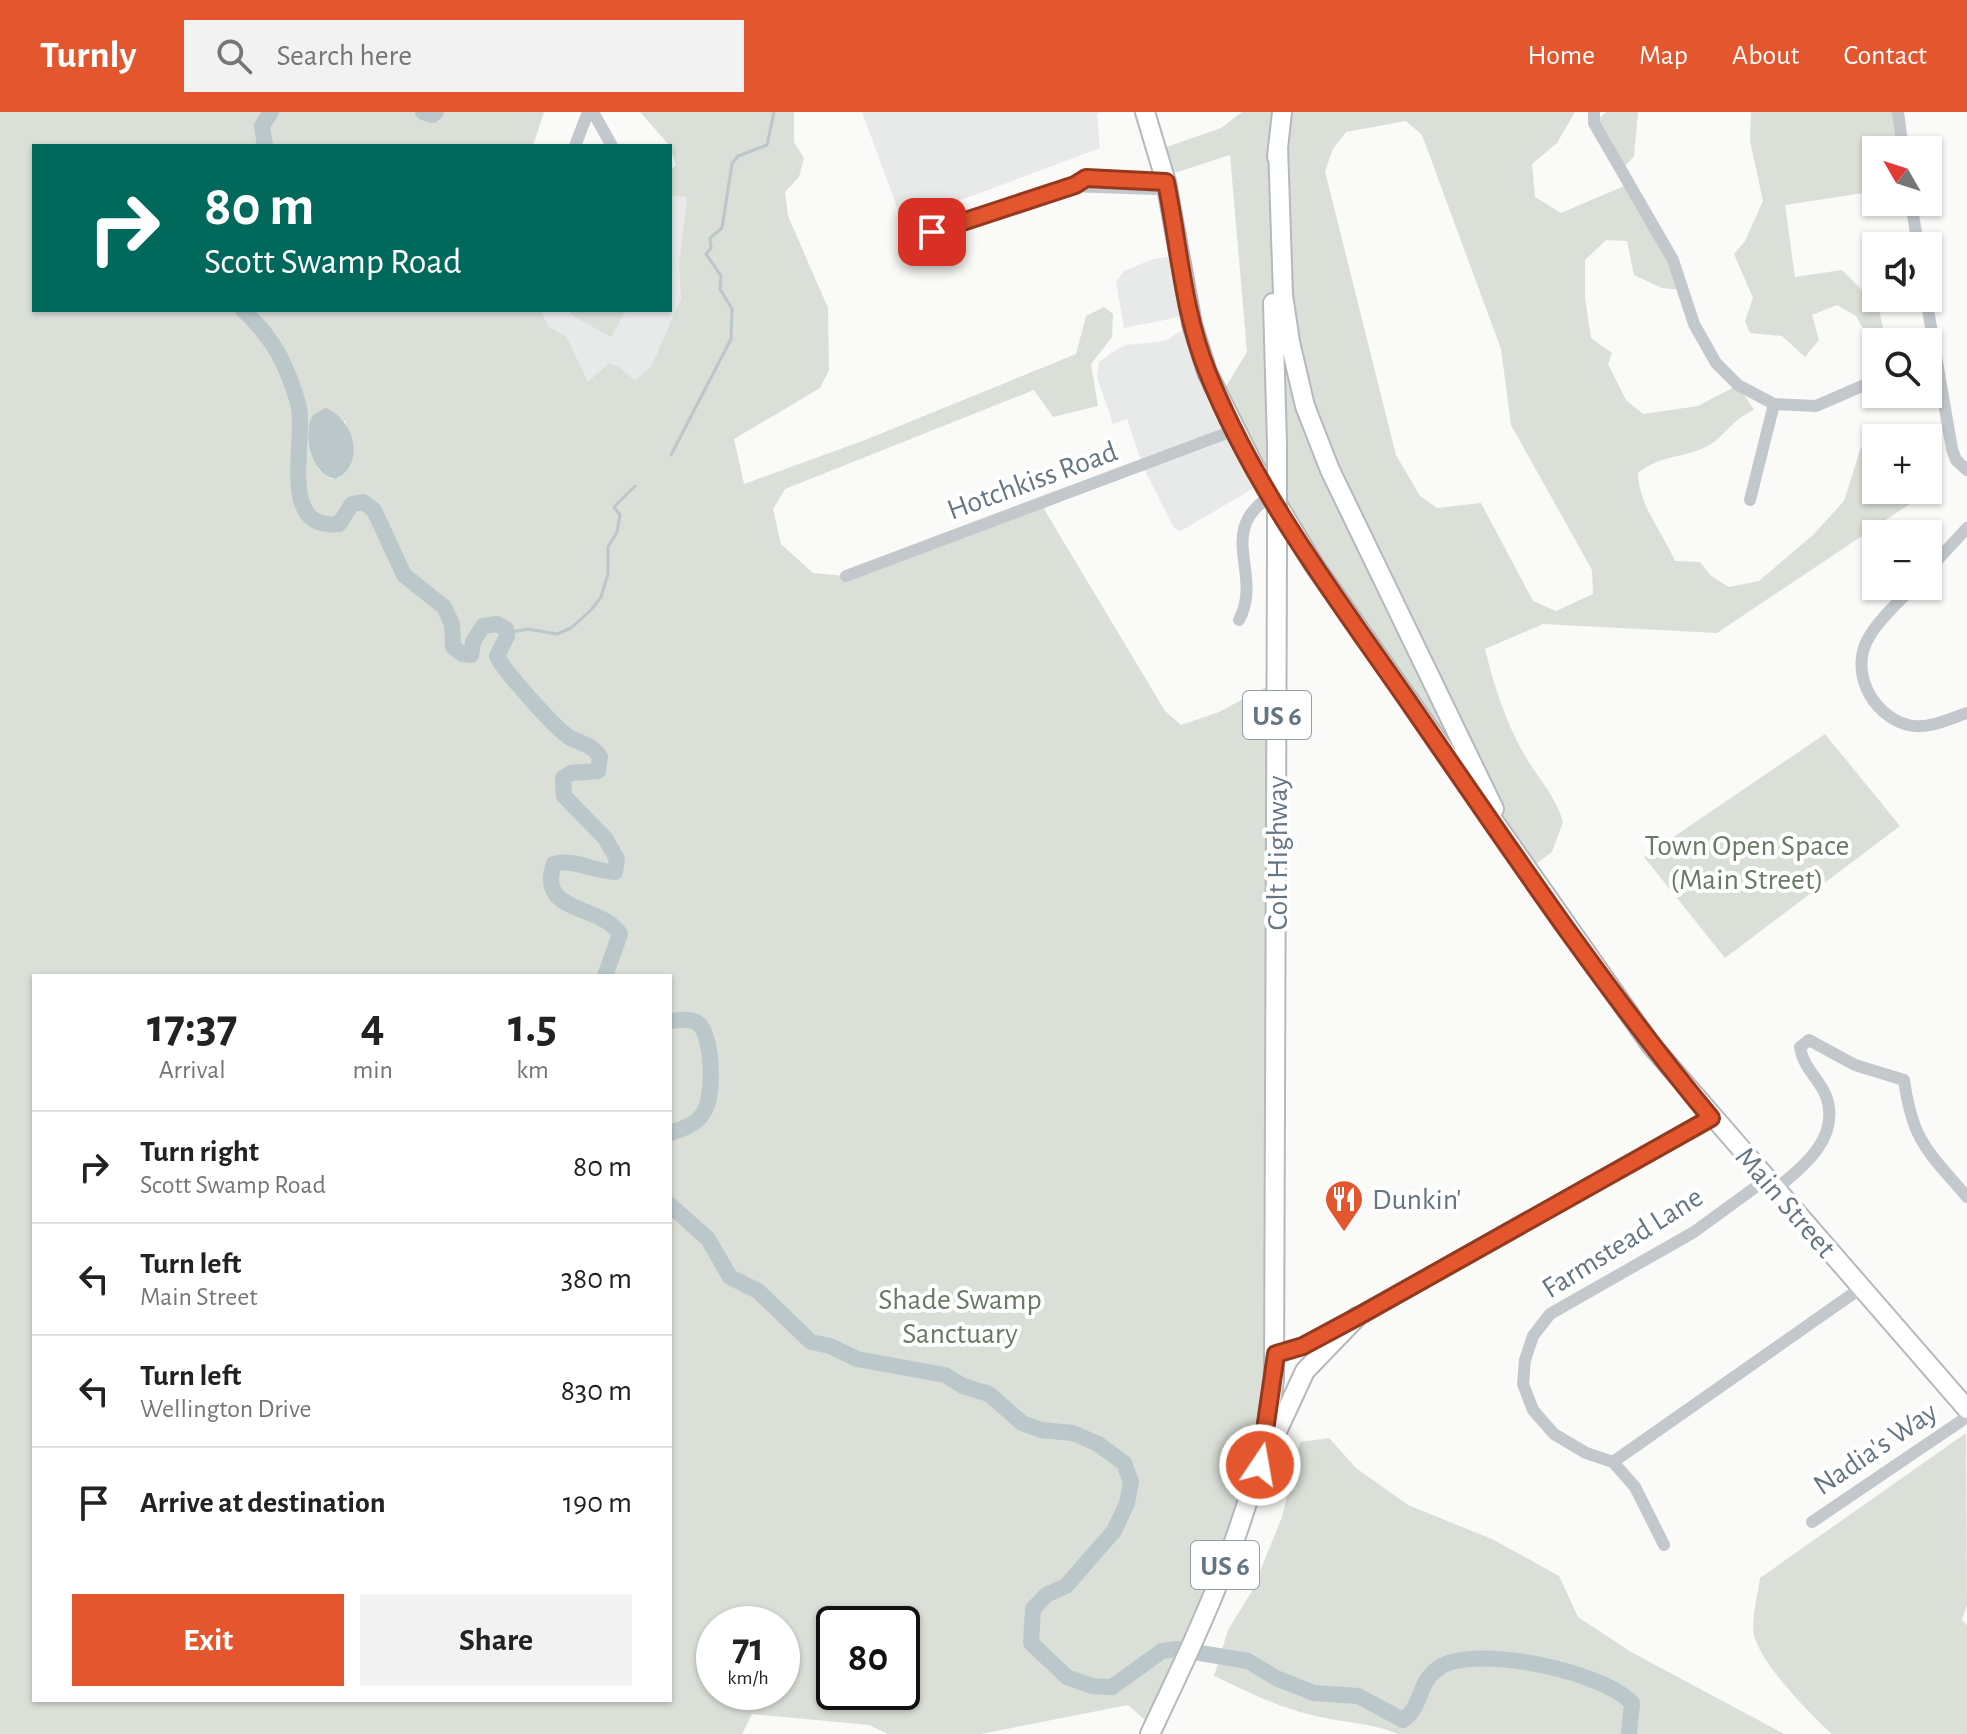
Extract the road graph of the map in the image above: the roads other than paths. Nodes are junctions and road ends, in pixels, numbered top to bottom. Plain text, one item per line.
1 (591, 112) edge
2 (1145, 112) edge
3 (1282, 112) edge
4 (1594, 112) edge
5 (1898, 112) edge
6 (1901, 136) edge
7 (576, 144) edge
8 (611, 144) edge
9 (1278, 146) junction
10 (1166, 182) junction
11 (909, 240) dead end
12 (1862, 386) edge
13 (1774, 404) junction
14 (1942, 405) edge
15 (1235, 430) junction
16 (1967, 470) edge
17 (1272, 495) junction
18 (1750, 500) dead end
19 (1967, 528) edge
20 (1942, 555) edge
21 (846, 576) dead end
22 (1902, 600) edge
23 (1239, 620) dead end
24 (1967, 713) edge
25 (1527, 871) junction
26 (1711, 1118) junction
27 (1772, 1183) junction
28 (1967, 1197) edge
29 (1861, 1288) junction
30 (1357, 1317) junction
31 (1276, 1354) junction
32 (1967, 1409) edge
33 (1967, 1417) edge
34 (1613, 1462) junction
35 (1252, 1494) junction
36 (1812, 1522) dead end
37 (1664, 1545) dead end
38 (1150, 1734) edge

1 - 7 street
1 - 8 street
2 - 10 highway, Main Street
3 - 9 highway, Colt Highway / US 6
4 - 13 street
5 - 6 street
9 - 25 highway
9 - 31 highway, Colt Highway / US 6, bridge
10 - 11 street
10 - 15 highway, Main Street
12 - 13 street
13 - 18 street
14 - 16 street
15 - 17 highway, Main Street
15 - 21 street, Hotchkiss Road
17 - 23 street
17 - 25 highway, Main Street
19 - 20 street
22 - 24 street
25 - 26 highway, Main Street
26 - 27 highway, Main Street
26 - 30 main road
27 - 28 street, Farmstead Lane
27 - 29 highway, Main Street
27 - 34 street, Farmstead Lane
29 - 32 highway, Main Street
29 - 34 street
30 - 31 main road
30 - 35 highway
31 - 35 highway, US 6
33 - 36 street, Nadia's Way
34 - 37 street, Farmstead Lane
35 - 38 highway, US 6

